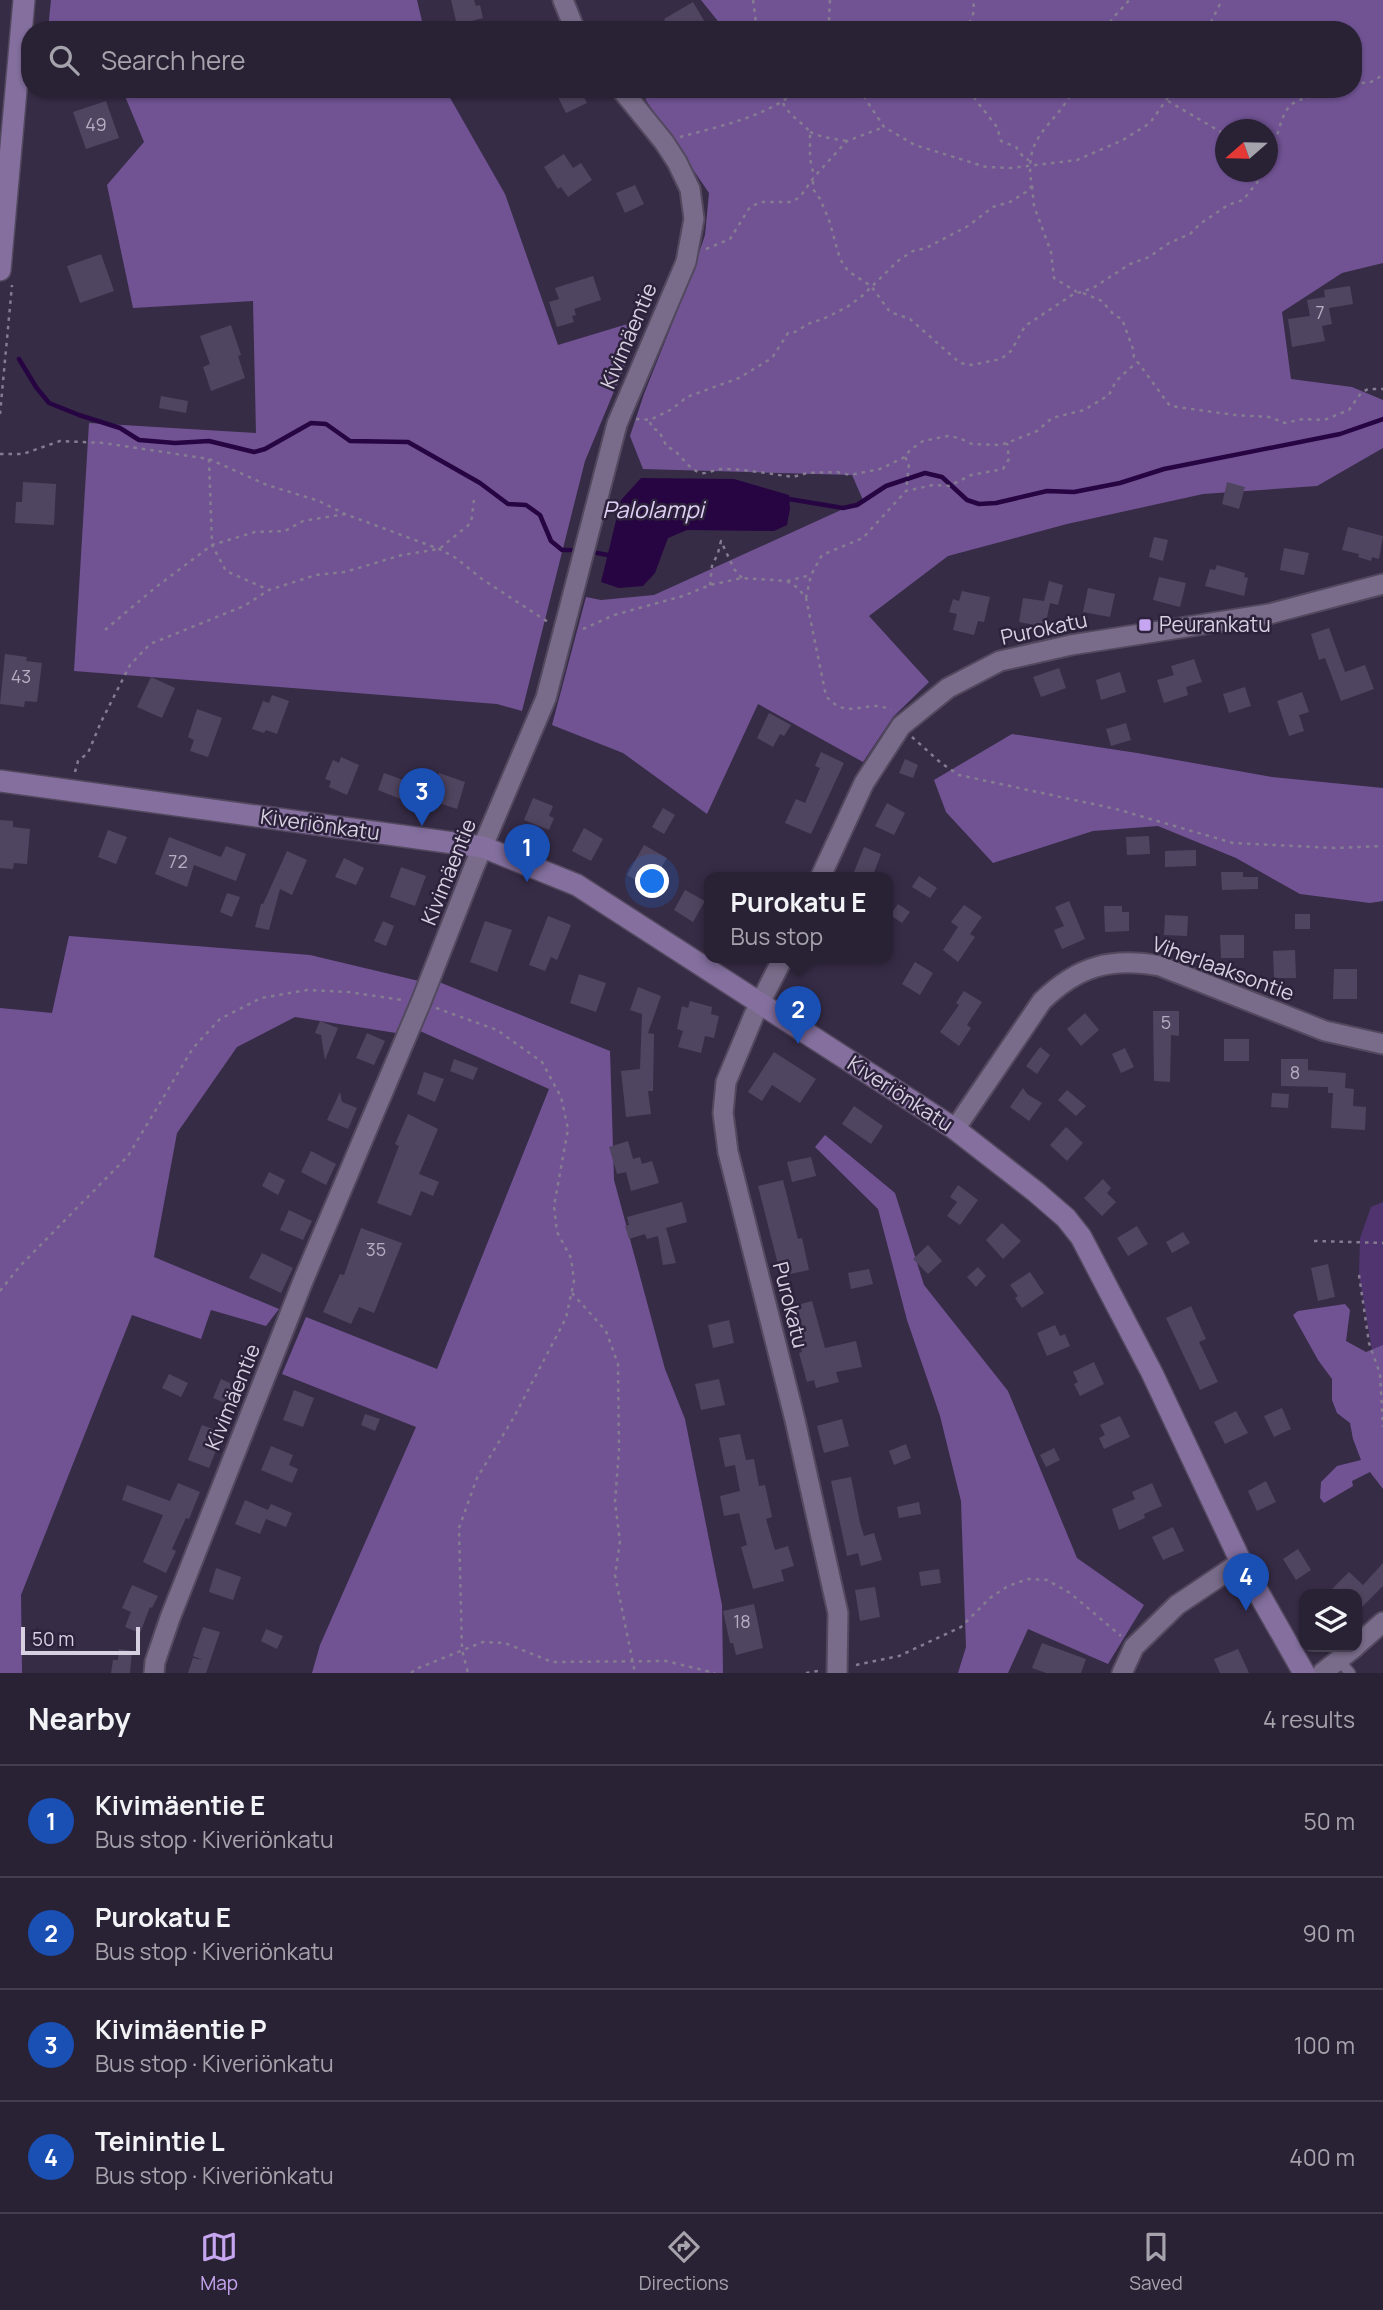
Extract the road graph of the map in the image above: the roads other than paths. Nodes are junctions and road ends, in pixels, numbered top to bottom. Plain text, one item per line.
1 (24, 0) edge
2 (563, 0) edge
3 (22, 21) edge
4 (571, 21) edge
5 (21, 34) edge
6 (628, 98) edge
7 (0, 270) edge
8 (1383, 584) edge
9 (0, 781) edge
10 (483, 847) junction
11 (823, 872) edge
12 (781, 963) edge
13 (761, 1004) junction
14 (1383, 1044) edge
15 (955, 1129) junction
16 (1241, 1562) junction
17 (1383, 1622) edge
18 (1362, 1641) edge
19 (1345, 1667) edge
20 (838, 1671) edge
21 (154, 1673) edge
22 (1122, 1673) edge
23 (1304, 1673) edge
24 (1322, 1673) edge

1 - 3 street
2 - 4 street
5 - 7 street
6 - 10 street, Kivimäentie
8 - 11 street, Purokatu
9 - 10 street, Kiveriönkatu
10 - 13 street, Kiveriönkatu
10 - 21 street, Kivimäentie
12 - 13 street, Purokatu
13 - 15 street, Kiveriönkatu
13 - 20 street, Purokatu
14 - 15 street, Viherlaaksontie
15 - 16 street, Kiveriönkatu
16 - 22 street
16 - 23 street, Kiveriönkatu
17 - 18 street
19 - 24 street

